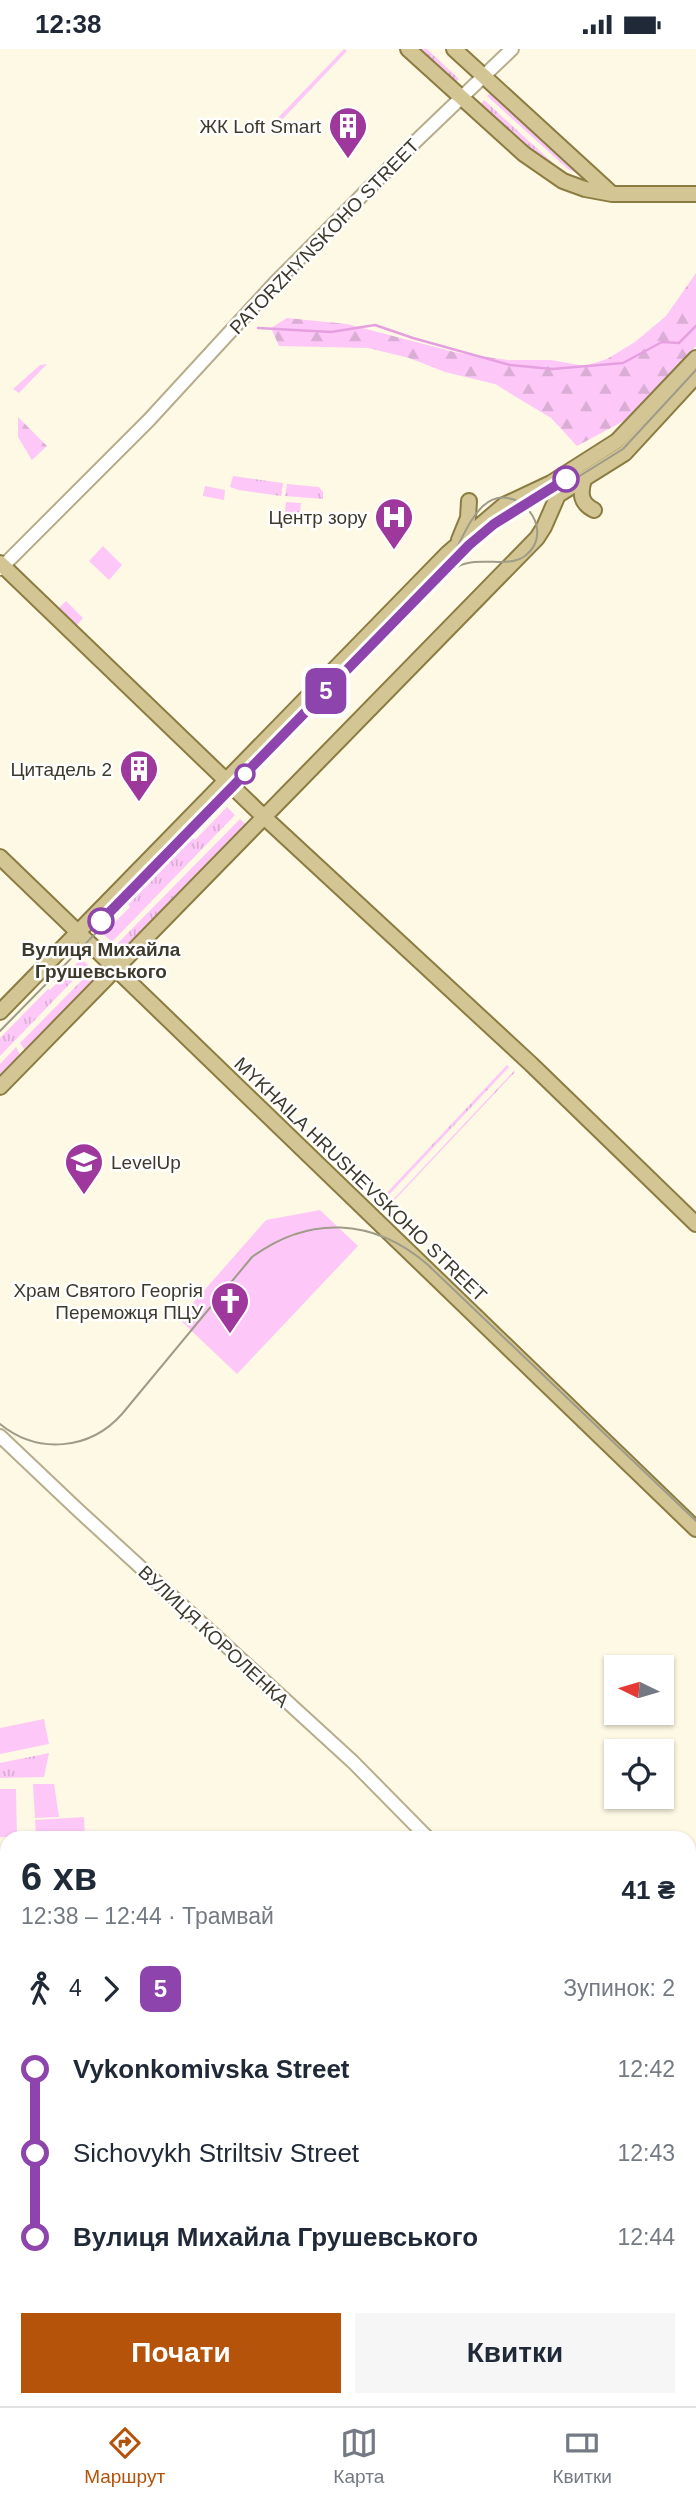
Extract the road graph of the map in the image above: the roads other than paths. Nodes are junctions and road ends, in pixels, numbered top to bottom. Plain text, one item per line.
1 (408, 49) edge
2 (454, 49) edge
3 (512, 49) edge
4 (484, 76) junction
5 (462, 99) junction
6 (612, 194) junction
7 (696, 194) edge
8 (696, 358) edge
9 (696, 376) edge
10 (584, 479) junction
11 (555, 489) junction
12 (469, 501) dead end
13 (594, 510) dead end
14 (448, 553) junction
15 (1, 566) edge
16 (226, 780) junction
17 (263, 816) junction
18 (0, 857) edge
19 (78, 932) junction
20 (116, 968) junction
21 (0, 1012) edge
22 (0, 1087) edge
23 (696, 1224) edge
24 (1, 1437) edge
25 (696, 1528) edge
26 (421, 1831) edge

1 - 5 main road
2 - 4 main road
3 - 4 street, PATORZHYNSKOHO STREET
4 - 5 street, PATORZHYNSKOHO STREET
4 - 6 main road
5 - 6 main road
5 - 15 street, PATORZHYNSKOHO STREET
6 - 7 main road
8 - 11 main road
9 - 10 main road
10 - 11 main road
10 - 13 main road
11 - 14 main road
11 - 17 main road
12 - 14 main road
14 - 16 main road
15 - 16 main road
16 - 17 main road
16 - 19 main road
17 - 20 main road
17 - 23 main road
18 - 19 main road, MYKHAILA HRUSHEVSKOHO STREET
19 - 20 main road, MYKHAILA HRUSHEVSKOHO STREET
19 - 21 main road
20 - 22 main road
20 - 25 main road, MYKHAILA HRUSHEVSKOHO STREET
24 - 26 street, ВУЛИЦЯ КОРОЛЕНКА

